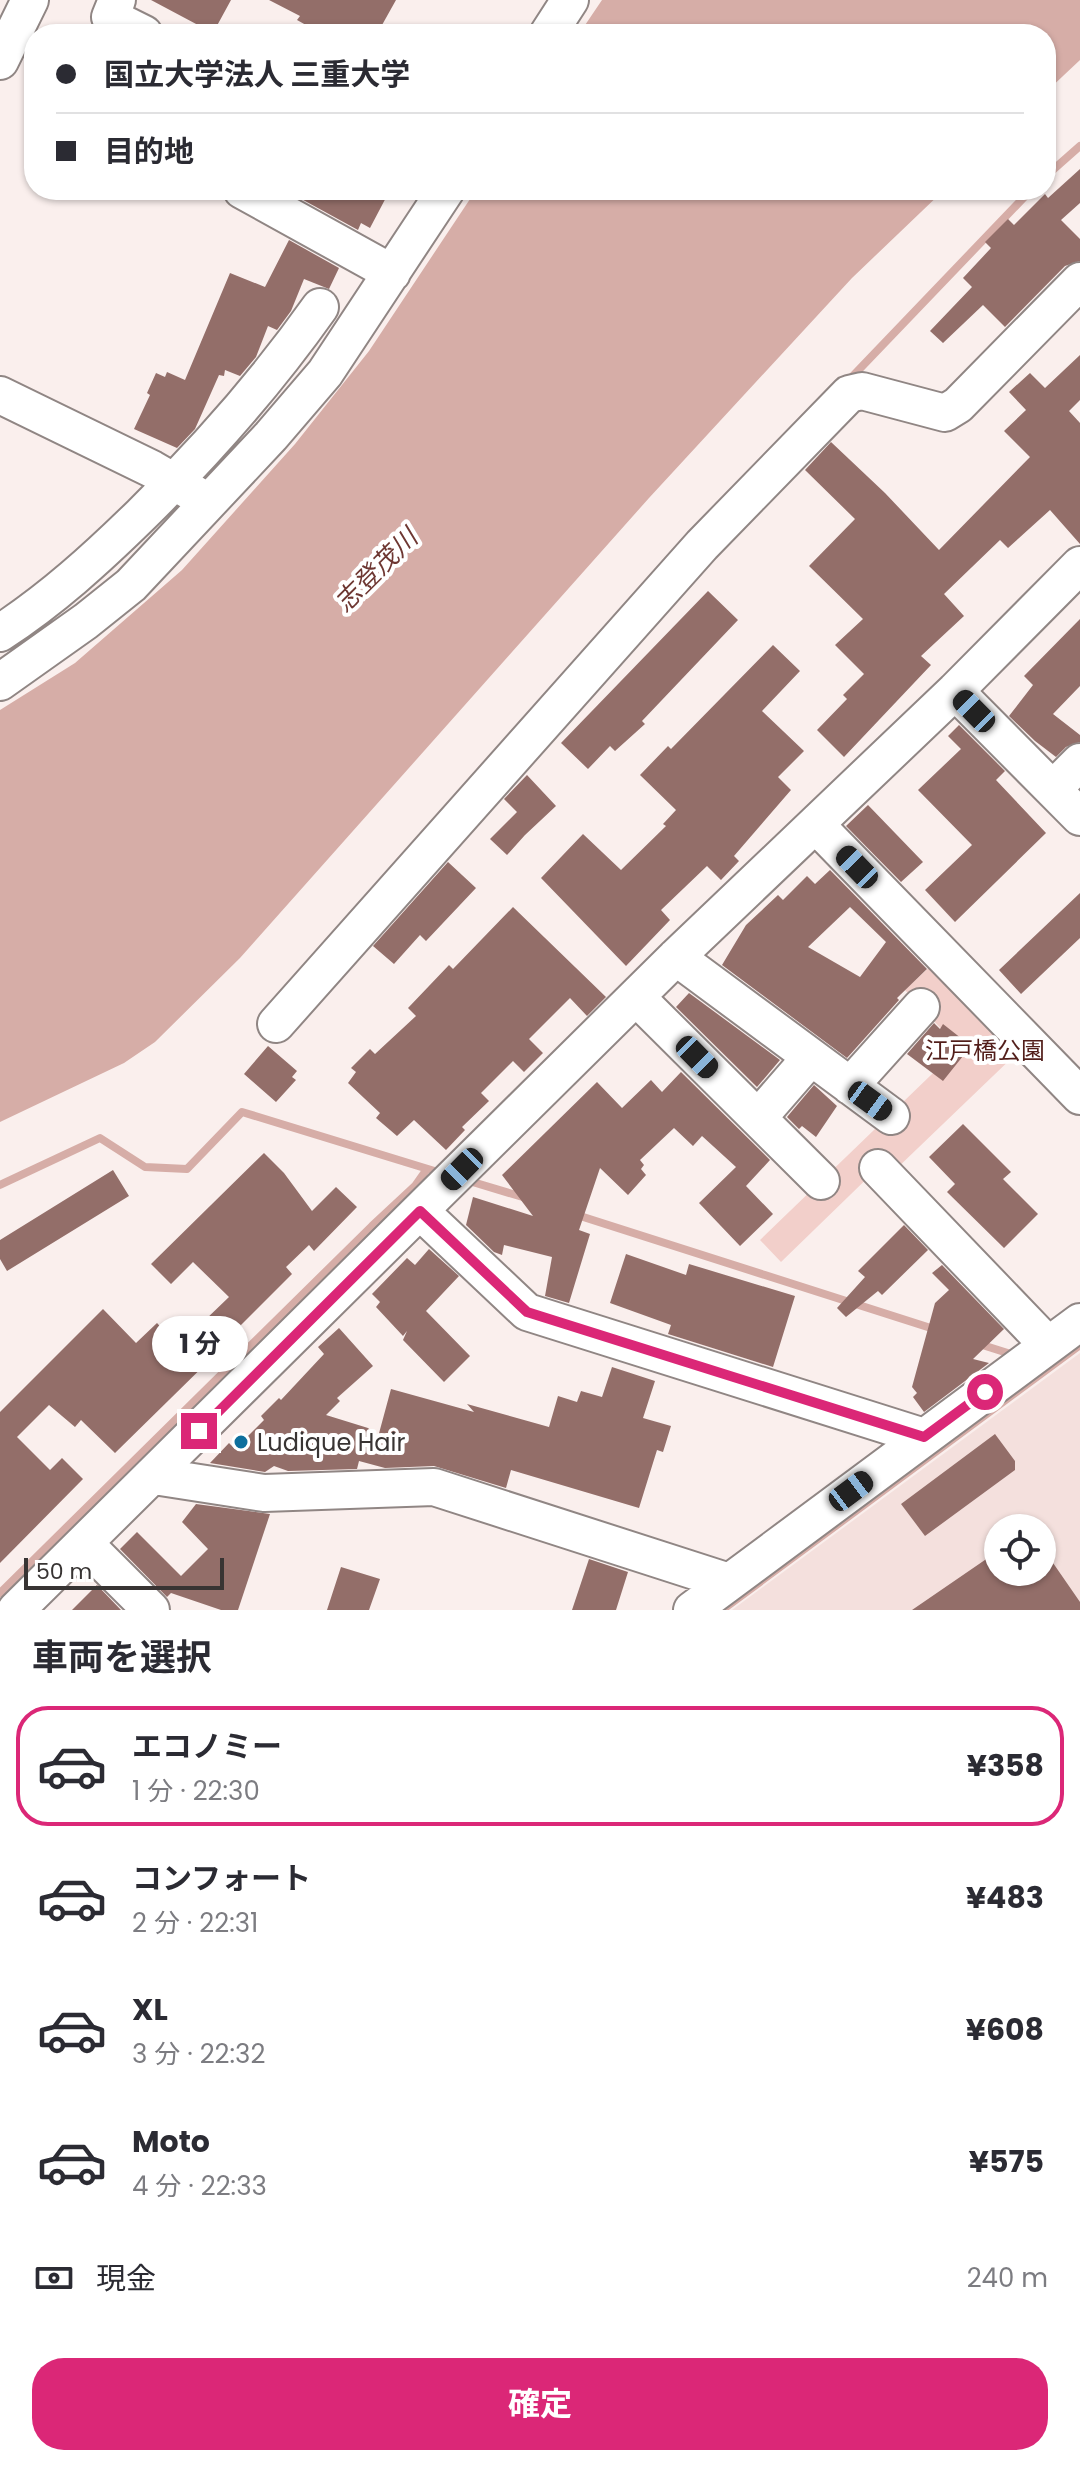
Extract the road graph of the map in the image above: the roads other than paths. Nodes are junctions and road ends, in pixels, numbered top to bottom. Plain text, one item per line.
1 (30, 0) edge
2 (117, 0) edge
3 (570, 0) edge
4 (124, 24) edge
5 (554, 24) edge
6 (0, 61) edge
7 (260, 200) edge
8 (439, 200) edge
9 (392, 273) junction
10 (1080, 281) edge
11 (320, 307) dead end
12 (0, 395) edge
13 (173, 484) junction
14 (211, 502) junction
15 (1080, 565) edge
16 (0, 633) edge
17 (0, 682) edge
18 (955, 691) junction
19 (1080, 762) edge
20 (1053, 789) junction
21 (1080, 817) edge
22 (816, 825) junction
23 (676, 957) junction
24 (636, 997) junction
25 (921, 1007) dead end
26 (276, 1024) dead end
27 (811, 1057) junction
28 (850, 1086) junction
29 (1080, 1096) edge
30 (891, 1116) dead end
31 (758, 1118) junction
32 (878, 1168) dead end
33 (821, 1181) dead end
34 (420, 1211) junction
35 (1080, 1322) edge
36 (1048, 1345) junction
37 (924, 1437) junction
38 (154, 1476) junction
39 (84, 1543) junction
40 (729, 1582) junction
41 (16, 1610) edge
42 (151, 1610) edge
43 (692, 1610) edge

1 - 6 street
2 - 4 street
3 - 5 street
7 - 9 street
8 - 9 street
9 - 14 street
10 - 26 street
11 - 13 street
12 - 13 street
13 - 14 street
13 - 16 street
14 - 17 street
15 - 18 street
18 - 20 street
18 - 22 street
19 - 20 street
20 - 21 street
22 - 23 street
22 - 29 street
23 - 24 street
23 - 27 street
24 - 31 street
24 - 34 street
25 - 28 street
27 - 28 street
27 - 31 street
28 - 30 street
31 - 33 street
32 - 36 street
34 - 37 street
34 - 38 street
35 - 36 street
36 - 37 street
37 - 40 street
38 - 39 street
38 - 40 street
39 - 41 street
39 - 42 street
40 - 43 street

